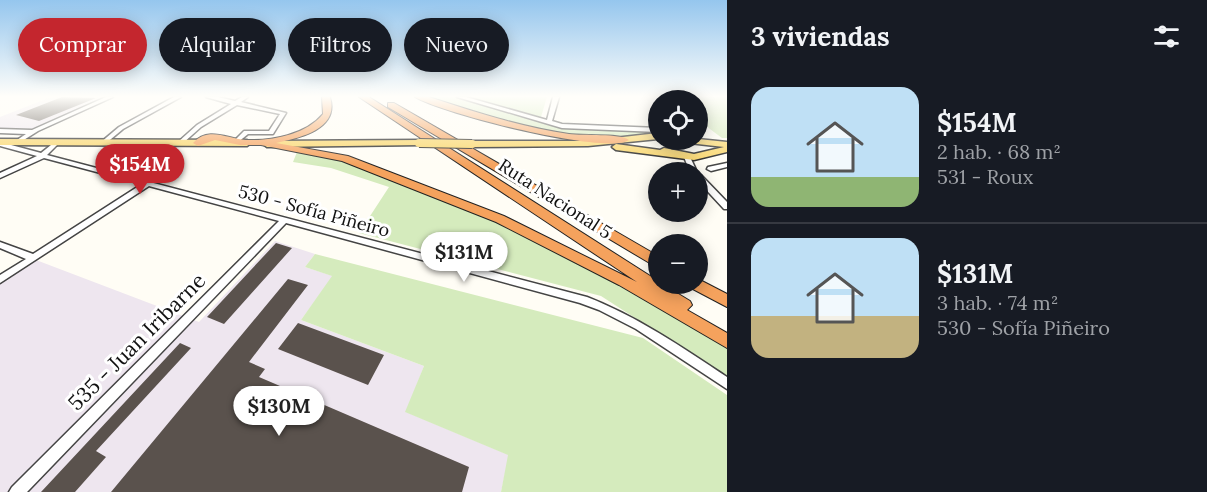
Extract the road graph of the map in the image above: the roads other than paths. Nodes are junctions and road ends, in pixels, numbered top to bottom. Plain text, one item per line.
1 (59, 120) edge
2 (136, 120) edge
3 (209, 120) edge
4 (279, 120) edge
5 (324, 120) edge
6 (399, 120) edge
7 (417, 120) edge
8 (499, 120) edge
9 (542, 120) edge
10 (549, 122) joint
11 (648, 129) edge
12 (0, 131) edge
13 (32, 132) junction
14 (648, 136) edge
15 (624, 141) junction
16 (17, 142) junction
17 (241, 142) junction
18 (0, 143) edge
19 (56, 143) junction
20 (103, 143) junction
21 (180, 143) junction
22 (198, 143) joint
23 (265, 144) junction
24 (546, 144) junction
25 (708, 144) edge
26 (727, 147) edge
27 (664, 150) edge
28 (704, 150) edge
29 (671, 154) junction
30 (42, 156) junction
31 (700, 156) junction
32 (687, 157) junction
33 (689, 162) edge
34 (727, 165) edge
35 (711, 169) dead end
36 (0, 176) edge
37 (148, 184) junction
38 (708, 187) edge
39 (727, 207) edge
40 (285, 220) junction
41 (0, 245) edge
42 (648, 256) edge
43 (33, 258) junction
44 (0, 280) edge
45 (708, 291) edge
46 (727, 301) edge
47 (727, 332) edge
48 (727, 341) edge
49 (727, 384) edge
50 (17, 492) edge

1 - 13 street
2 - 20 street
3 - 21 street
4 - 17 street
5 - 17 highway
6 - 47 highway, Ruta Nacional 5
7 - 42 highway, Ruta Nacional 5
8 - 15 highway
9 - 10 street
10 - 11 street
12 - 13 street
13 - 16 street
14 - 15 main road
15 - 24 main road
16 - 18 main road
16 - 19 main road
17 - 22 highway
17 - 23 main road
18 - 30 street, 530 - Sofía Piñeiro
19 - 20 main road
19 - 30 street
20 - 21 main road
21 - 22 main road
23 - 24 main road, bridge
23 - 48 highway
24 - 29 main road
25 - 26 main road
26 - 31 main road
27 - 29 main road
28 - 31 main road
29 - 32 main road
30 - 36 street
30 - 37 street, 530 - Sofía Piñeiro
31 - 32 main road
32 - 33 street
34 - 35 street
37 - 40 street, 530 - Sofía Piñeiro
37 - 43 street
38 - 39 street
40 - 49 street, 530 - Sofía Piñeiro
40 - 50 street, 535 - Juan Iribarne
41 - 43 street
43 - 44 street
45 - 46 highway

